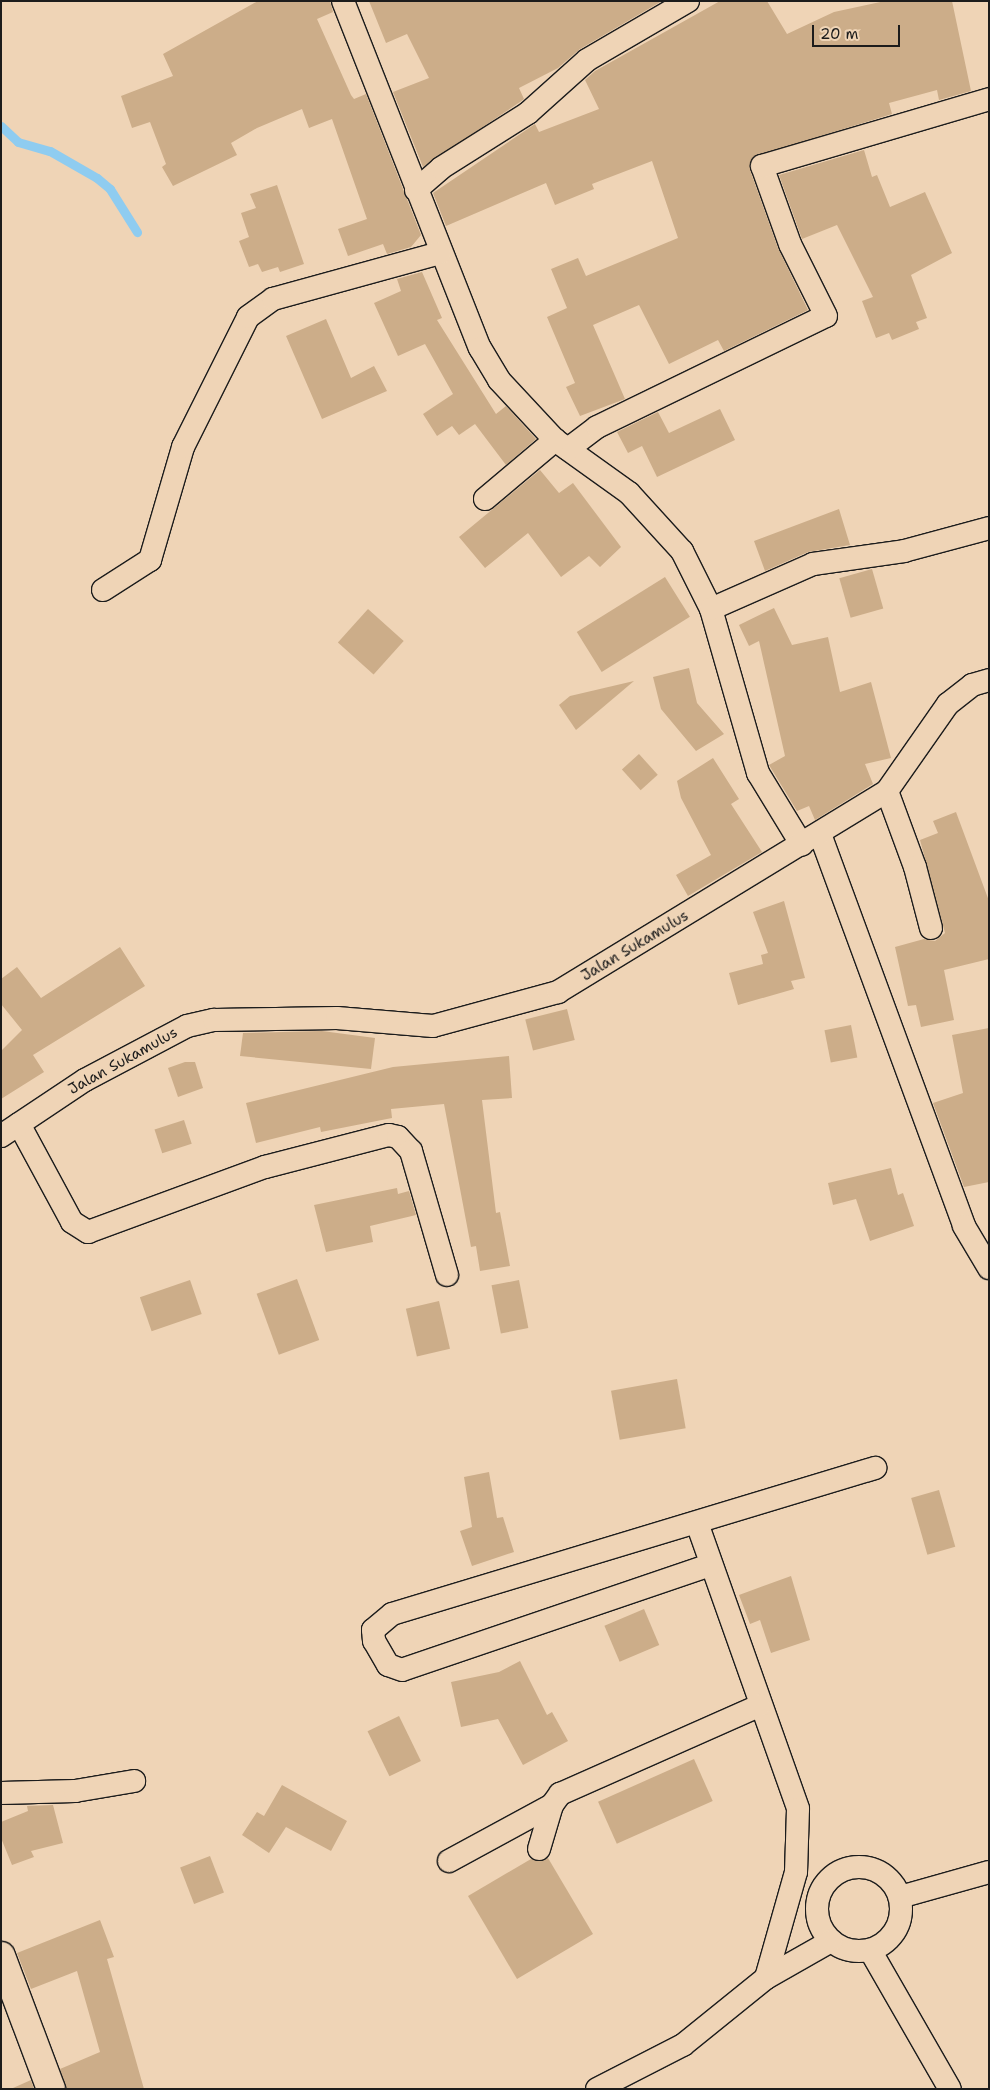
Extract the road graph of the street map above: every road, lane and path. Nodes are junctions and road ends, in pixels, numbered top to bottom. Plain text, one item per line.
1 (343, 1) edge
2 (688, 1) edge
3 (989, 99) edge
4 (416, 190) junction
5 (440, 253) junction
6 (561, 445) junction
7 (485, 499) dead end
8 (989, 528) edge
9 (103, 590) dead end
10 (711, 609) junction
11 (989, 680) edge
12 (887, 791) junction
13 (811, 840) junction
14 (931, 928) dead end
15 (10, 1130) edge
16 (989, 1268) edge
17 (447, 1275) dead end
18 (875, 1468) dead end
19 (697, 1523) junction
20 (710, 1565) junction
21 (759, 1706) junction
22 (134, 1781) dead end
23 (1, 1793) edge
24 (552, 1805) junction
25 (539, 1849) dead end
26 (449, 1861) dead end
27 (989, 1872) edge
28 (900, 1898) junction
29 (831, 1941) junction
30 (870, 1950) junction
31 (1, 1956) edge
32 (766, 1978) junction
33 (945, 2087) edge
34 (51, 2089) edge
35 (597, 2089) edge

1 - 4 street
2 - 4 street
3 - 6 street
4 - 5 street
5 - 6 street
5 - 9 street
6 - 7 street
6 - 10 street
8 - 10 street
10 - 13 street
11 - 12 street
12 - 13 street, Jalan Sukamulus
12 - 14 street
13 - 15 street, Jalan Sukamulus
13 - 16 street
15 - 17 street
18 - 19 street
19 - 20 street
19 - 20 street
20 - 21 street
21 - 24 street
21 - 32 street
22 - 23 street
24 - 25 street
24 - 26 street
27 - 28 street
28 - 29 street
28 - 30 street
29 - 30 street
29 - 32 street
30 - 33 street
31 - 34 street
32 - 35 street

